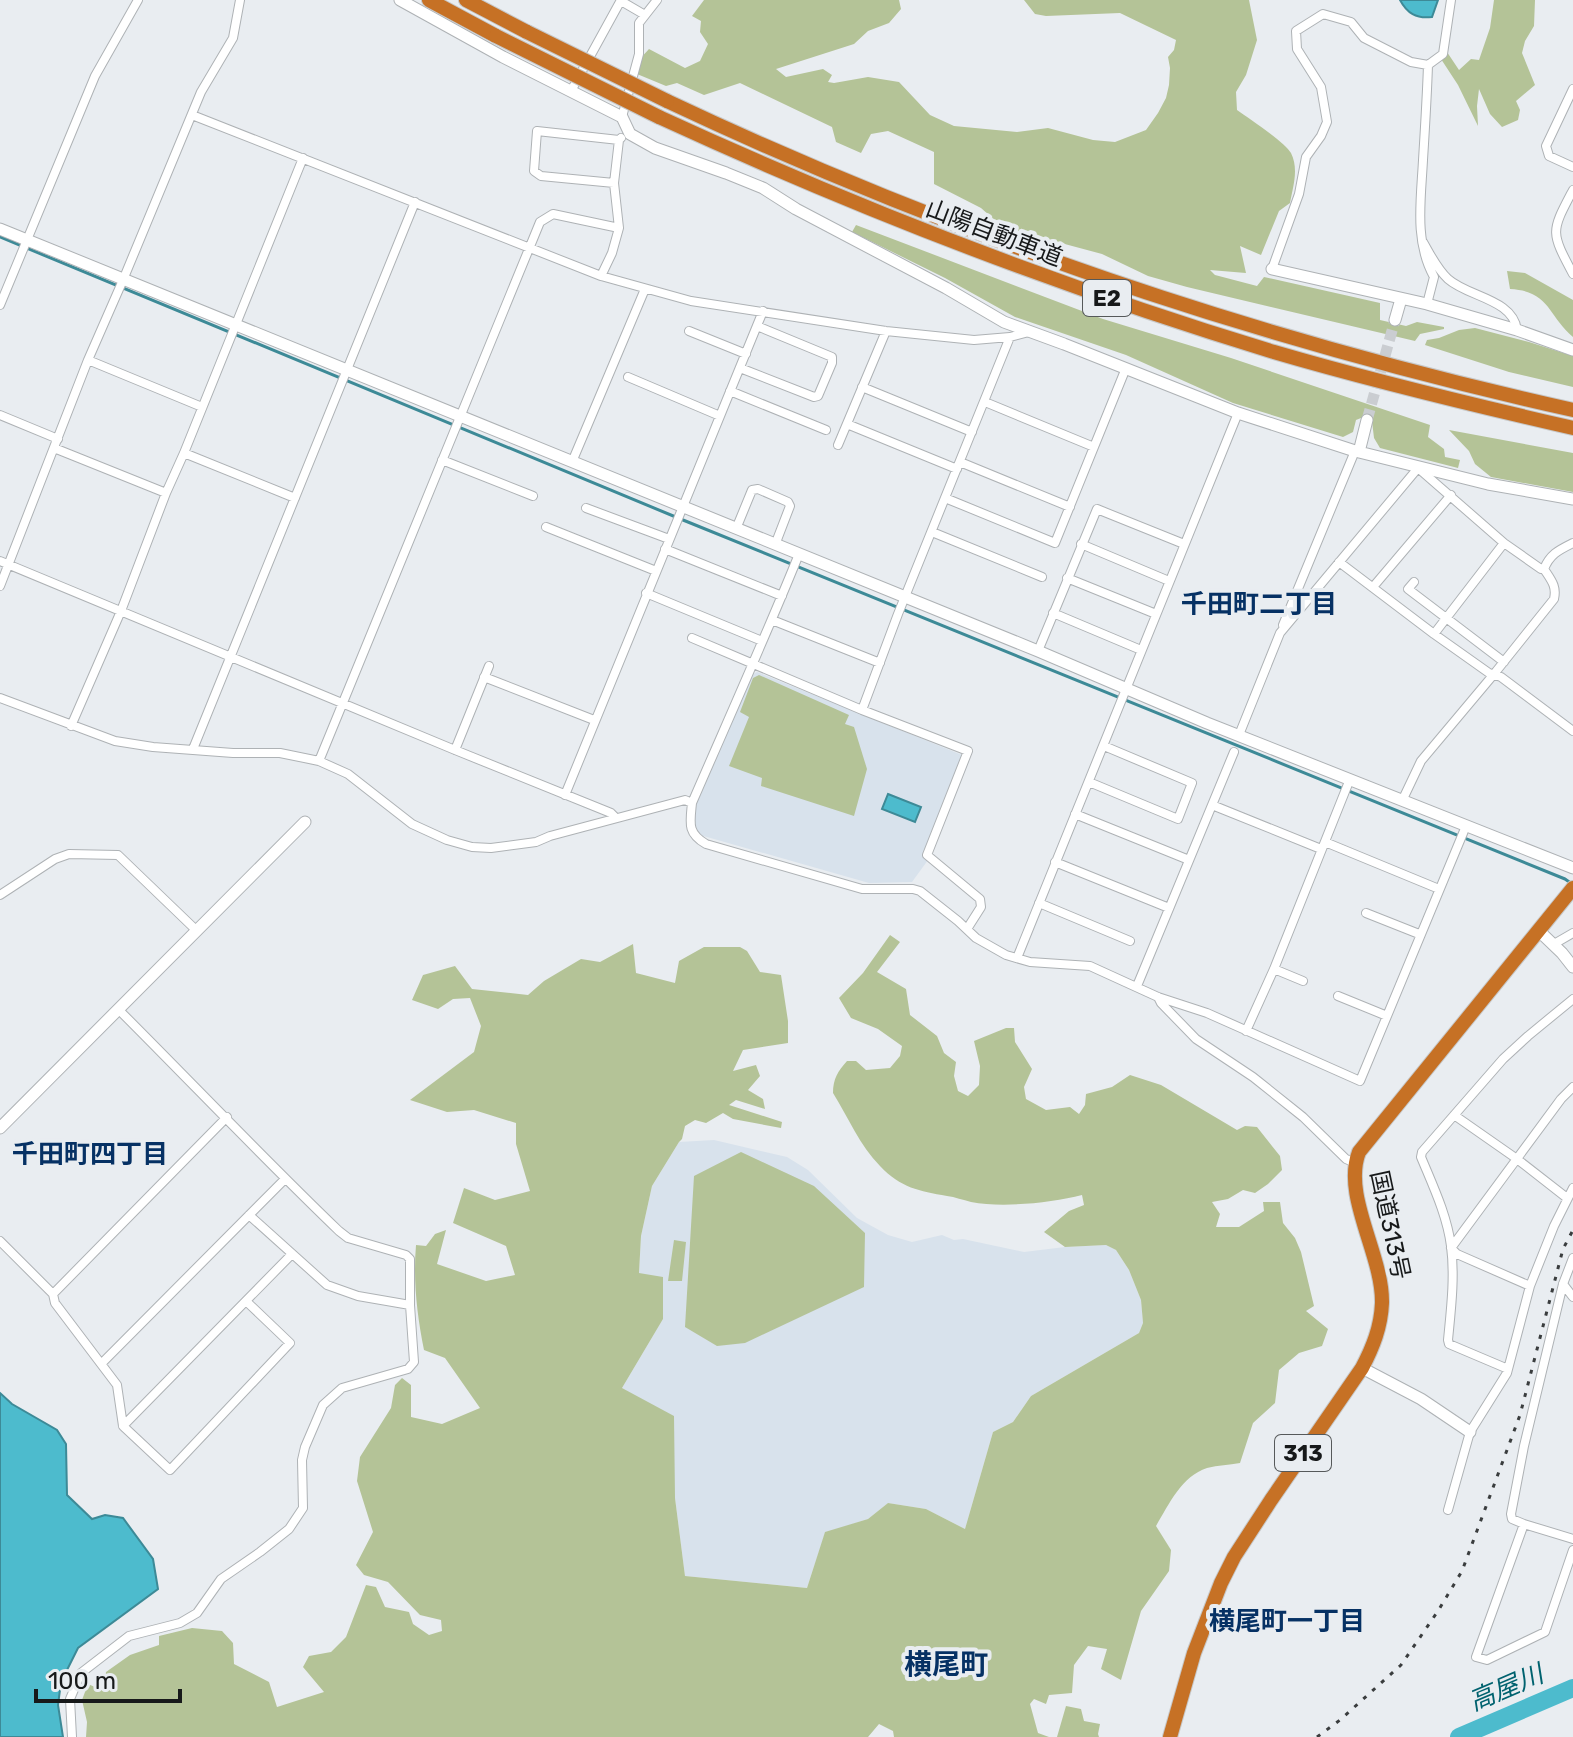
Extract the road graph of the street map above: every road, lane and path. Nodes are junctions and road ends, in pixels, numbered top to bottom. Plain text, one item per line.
1 (138, 0) edge
2 (240, 0) edge
3 (400, 0) edge
4 (466, 0) edge
5 (621, 0) edge
6 (657, 0) edge
7 (1451, 0) edge
8 (434, 3) edge
9 (645, 15) junction
10 (1428, 65) junction
11 (1573, 89) edge
12 (571, 91) junction
13 (192, 115) junction
14 (622, 117) junction
15 (630, 134) junction
16 (619, 140) junction
17 (303, 158) junction
18 (1573, 167) edge
19 (614, 183) junction
20 (1573, 190) edge
21 (415, 202) junction
22 (619, 228) junction
23 (0, 229) edge
24 (1422, 240) junction
25 (25, 245) junction
26 (528, 248) junction
27 (1272, 269) joint
28 (1573, 274) edge
29 (601, 276) junction
30 (121, 285) junction
31 (645, 289) junction
32 (1401, 299) junction
33 (1427, 304) junction
34 (0, 305) edge
35 (763, 311) junction
36 (1395, 320) tunnel mouth
37 (757, 326) junction
38 (1517, 330) junction
39 (233, 331) junction
40 (689, 331) dead end
41 (886, 331) junction
42 (1030, 331) junction
43 (1010, 337) junction
44 (1573, 350) edge
45 (746, 354) junction
46 (88, 360) junction
47 (740, 368) junction
48 (1126, 368) junction
49 (344, 376) junction
50 (628, 377) dead end
51 (862, 387) junction
52 (730, 391) junction
53 (985, 402) junction
54 (202, 407) junction
55 (1573, 410) edge
56 (1238, 413) junction
57 (0, 415) edge
58 (720, 416) junction
59 (1367, 420) tunnel mouth
60 (457, 422) junction
61 (847, 424) junction
62 (1573, 428) edge
63 (826, 430) dead end
64 (972, 432) junction
65 (56, 444) junction
66 (838, 445) dead end
67 (1094, 447) junction
68 (1357, 451) junction
69 (184, 453) junction
70 (442, 460) junction
71 (572, 462) junction
72 (958, 466) junction
73 (1418, 468) junction
74 (166, 493) junction
75 (1451, 495) junction
76 (533, 496) dead end
77 (295, 498) junction
78 (945, 498) junction
79 (1573, 499) edge
80 (1070, 507) junction
81 (586, 508) dead end
82 (679, 514) junction
83 (546, 527) dead end
84 (736, 529) junction
85 (932, 532) junction
86 (669, 539) junction
87 (1504, 543) junction
88 (1573, 543) edge
89 (1081, 544) junction
90 (1184, 544) junction
91 (775, 545) junction
92 (665, 549) junction
93 (798, 557) junction
94 (0, 561) edge
95 (1339, 562) junction
96 (10, 565) junction
97 (1544, 569) junction
98 (656, 571) junction
99 (1042, 577) dead end
100 (1067, 578) junction
101 (1169, 581) junction
102 (1414, 582) dead end
103 (0, 586) edge
104 (1373, 587) junction
105 (646, 593) junction
106 (782, 596) junction
107 (904, 600) junction
108 (121, 611) junction
109 (1053, 613) junction
110 (1156, 614) junction
111 (1446, 618) junction
112 (772, 620) junction
113 (1280, 633) junction
114 (1434, 634) junction
115 (692, 638) dead end
116 (762, 641) junction
117 (1141, 650) junction
118 (1038, 651) junction
119 (231, 657) junction
120 (1504, 662) junction
121 (880, 663) junction
122 (751, 664) junction
123 (489, 666) dead end
124 (1494, 674) junction
125 (484, 677) junction
126 (1123, 695) junction
127 (0, 698) edge
128 (341, 703) junction
129 (862, 710) junction
130 (594, 720) junction
131 (71, 726) junction
132 (1573, 731) edge
133 (1239, 735) junction
134 (1104, 746) junction
135 (193, 749) junction
136 (455, 750) junction
137 (1234, 752) dead end
138 (319, 761) junction
139 (1089, 782) junction
140 (1347, 787) junction
141 (565, 795) junction
142 (1402, 801) junction
143 (692, 803) junction
144 (1212, 805) junction
145 (1075, 814) junction
146 (616, 818) junction
147 (305, 822) dead end
148 (1463, 833) junction
149 (1323, 845) junction
150 (1189, 860) junction
151 (1055, 862) junction
152 (1573, 868) edge
153 (1439, 889) junction
154 (1571, 890) edge
155 (1, 891) edge
156 (1039, 903) junction
157 (1169, 908) junction
158 (1366, 913) dead end
159 (967, 929) junction
160 (196, 930) junction
161 (1538, 930) junction
162 (1573, 933) edge
163 (1419, 934) junction
164 (1130, 941) dead end
165 (1554, 944) junction
166 (1017, 958) junction
167 (1573, 967) edge
168 (1274, 969) junction
169 (1303, 981) dead end
170 (1137, 986) junction
171 (1338, 996) dead end
172 (1158, 997) junction
173 (1573, 999) edge
174 (118, 1009) junction
175 (1387, 1016) junction
176 (1246, 1031) junction
177 (1573, 1087) edge
178 (1454, 1115) junction
179 (227, 1117) junction
180 (0, 1128) edge
181 (1517, 1159) junction
182 (1355, 1163) junction
183 (285, 1179) junction
184 (1573, 1188) edge
185 (1567, 1198) junction
186 (249, 1215) junction
187 (0, 1241) edge
188 (1451, 1248) junction
189 (292, 1254) junction
190 (1573, 1258) edge
191 (1563, 1284) junction
192 (1530, 1286) junction
193 (53, 1294) junction
194 (1573, 1297) edge
195 (246, 1301) junction
196 (410, 1305) junction
197 (102, 1363) junction
198 (1362, 1368) junction
199 (1508, 1369) junction
200 (123, 1426) junction
201 (1470, 1432) junction
202 (1448, 1510) dead end
203 (1524, 1524) junction
204 (1573, 1539) edge
205 (1573, 1550) edge
206 (72, 1737) edge
207 (1170, 1737) edge

1 - 25 street
2 - 13 street
3 - 12 street
4 - 55 highway, 山陽自動車道 / E2, bridge
5 - 9 street
5 - 12 street
6 - 9 street
7 - 10 street
8 - 62 highway, 山陽自動車道 / E2, bridge
9 - 14 street
10 - 24 street
10 - 27 street
11 - 18 street
12 - 14 street
13 - 17 street
13 - 30 street
14 - 15 street
15 - 16 street
15 - 42 street
16 - 19 street
16 - 19 street
17 - 21 street
17 - 39 street
19 - 22 street
20 - 28 street
21 - 26 street
21 - 49 street
22 - 26 street
22 - 29 street
23 - 25 street
24 - 33 street
24 - 38 street
25 - 30 street
25 - 34 street
26 - 29 street
26 - 60 street
27 - 32 street
29 - 31 street
30 - 39 street
30 - 46 street
31 - 35 street
31 - 71 street
32 - 33 street
32 - 36 street
33 - 38 street
35 - 37 street
35 - 41 street
37 - 45 street
37 - 47 street
38 - 44 street
39 - 49 street
39 - 54 street
40 - 45 street
41 - 43 street
41 - 51 street
42 - 43 street
42 - 48 street
43 - 53 street
45 - 47 street
46 - 54 street
46 - 65 street
47 - 52 street
48 - 56 street
48 - 67 street
49 - 60 street
49 - 77 street
50 - 58 street
51 - 61 street
51 - 64 street
52 - 58 street
52 - 63 street
53 - 64 street
53 - 67 street
54 - 69 street
56 - 68 street
56 - 90 street
57 - 65 street
58 - 82 street
59 - 68 street
60 - 70 street
60 - 71 street
61 - 66 street
61 - 72 street
64 - 72 street
65 - 74 street
65 - 96 street
67 - 80 street
68 - 73 street
68 - 113 street
69 - 74 street
69 - 77 street
70 - 76 street
70 - 128 street
71 - 82 street
72 - 78 street
72 - 80 street
73 - 75 street
73 - 79 street
73 - 95 street
74 - 108 street
75 - 87 street
75 - 104 street
77 - 119 street
78 - 80 street
78 - 85 street
81 - 86 street
82 - 84 street
82 - 86 street
83 - 98 street
84 - 91 street
84 - 91 street
85 - 99 street
85 - 107 street
86 - 92 street
87 - 97 street
87 - 111 street
88 - 97 street
89 - 90 street
89 - 100 street
89 - 101 street
90 - 101 street
91 - 93 street
92 - 98 street
92 - 106 street
93 - 106 street
93 - 107 street
94 - 96 street
95 - 104 street
95 - 113 street
96 - 103 street
96 - 108 street
97 - 120 street
98 - 105 street
100 - 109 street
100 - 110 street
101 - 110 street
102 - 111 street
104 - 114 street
105 - 116 street
105 - 130 street
106 - 112 street
107 - 118 street
107 - 121 street
108 - 119 street
108 - 131 street
109 - 117 street
109 - 118 street
110 - 117 street
111 - 114 street
111 - 120 street
112 - 116 street
112 - 121 street
113 - 133 street
114 - 124 street
115 - 122 street
116 - 122 street
117 - 126 street
118 - 126 street
119 - 128 street
119 - 135 street
120 - 124 street
121 - 129 street
122 - 129 street
122 - 143 street
123 - 125 street
124 - 132 street
124 - 142 street
125 - 130 street
125 - 136 street
126 - 133 street
126 - 134 street
127 - 131 street
128 - 136 street
128 - 138 street
129 - 159 street
130 - 141 street
131 - 135 street
133 - 140 street
134 - 139 street
134 - 139 street
135 - 138 street
136 - 141 street
137 - 144 street
138 - 146 street
139 - 145 street
140 - 142 street
140 - 149 street
141 - 146 street
142 - 148 street
143 - 146 street
143 - 159 street
144 - 149 street
144 - 150 street
145 - 150 street
145 - 151 street
147 - 160 street
148 - 152 street
148 - 153 street
149 - 153 street
149 - 168 street
150 - 157 street
151 - 156 street
151 - 157 street
153 - 163 street
154 - 161 highway, 国道313号
155 - 160 street
156 - 164 street
156 - 166 street
157 - 170 street
158 - 163 street
159 - 166 street
160 - 174 street
161 - 165 street
161 - 182 highway, 国道313号
162 - 165 street
163 - 175 street
165 - 167 street
166 - 170 street
168 - 169 street
168 - 176 street
170 - 172 street
171 - 175 street
172 - 176 street
172 - 182 street
173 - 178 street
174 - 179 street
174 - 180 street
175 - 176 street
177 - 181 street
178 - 181 street
178 - 188 street
179 - 183 street
179 - 193 street
181 - 185 street
181 - 188 street
182 - 198 highway, 国道313号 / 313
183 - 186 street
183 - 196 street
184 - 185 street
185 - 192 street
186 - 189 street
186 - 197 street
187 - 193 street
188 - 192 street
188 - 199 street
189 - 195 street
189 - 196 street
190 - 191 street
191 - 194 street
191 - 203 street
192 - 199 street
193 - 197 street
195 - 200 street
195 - 200 street
196 - 206 street
197 - 200 street
198 - 201 street
198 - 207 highway, 国道313号 / 313
199 - 201 street
201 - 202 street
203 - 204 street
203 - 205 street

